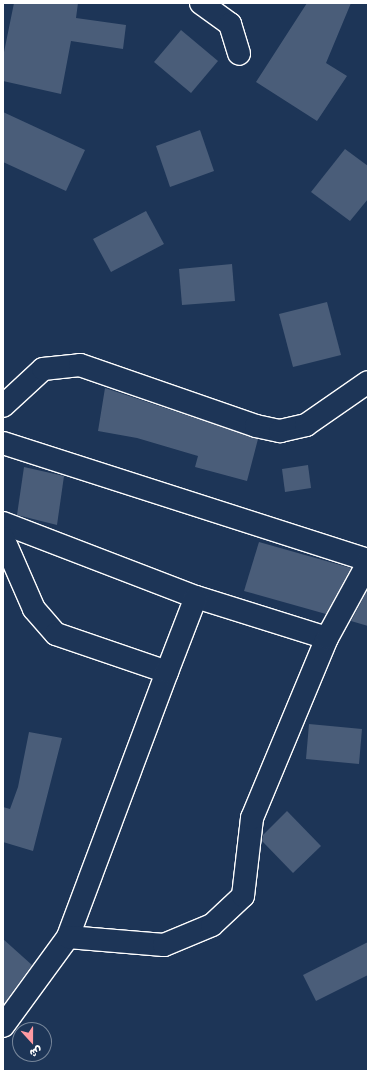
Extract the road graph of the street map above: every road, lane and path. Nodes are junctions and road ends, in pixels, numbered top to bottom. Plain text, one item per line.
1 (201, 3) edge
2 (239, 54) dead end
3 (368, 382) edge
4 (3, 406) edge
5 (3, 443) edge
6 (3, 523) edge
7 (3, 538) edge
8 (368, 560) edge
9 (368, 563) edge
10 (196, 597) junction
11 (327, 638) junction
12 (168, 672) junction
13 (68, 937) junction
14 (3, 1026) edge

1 - 2 street
3 - 4 street
5 - 8 street
6 - 10 street
7 - 12 street
9 - 11 street
10 - 11 street
10 - 12 street
11 - 13 street
12 - 13 street
13 - 14 street

